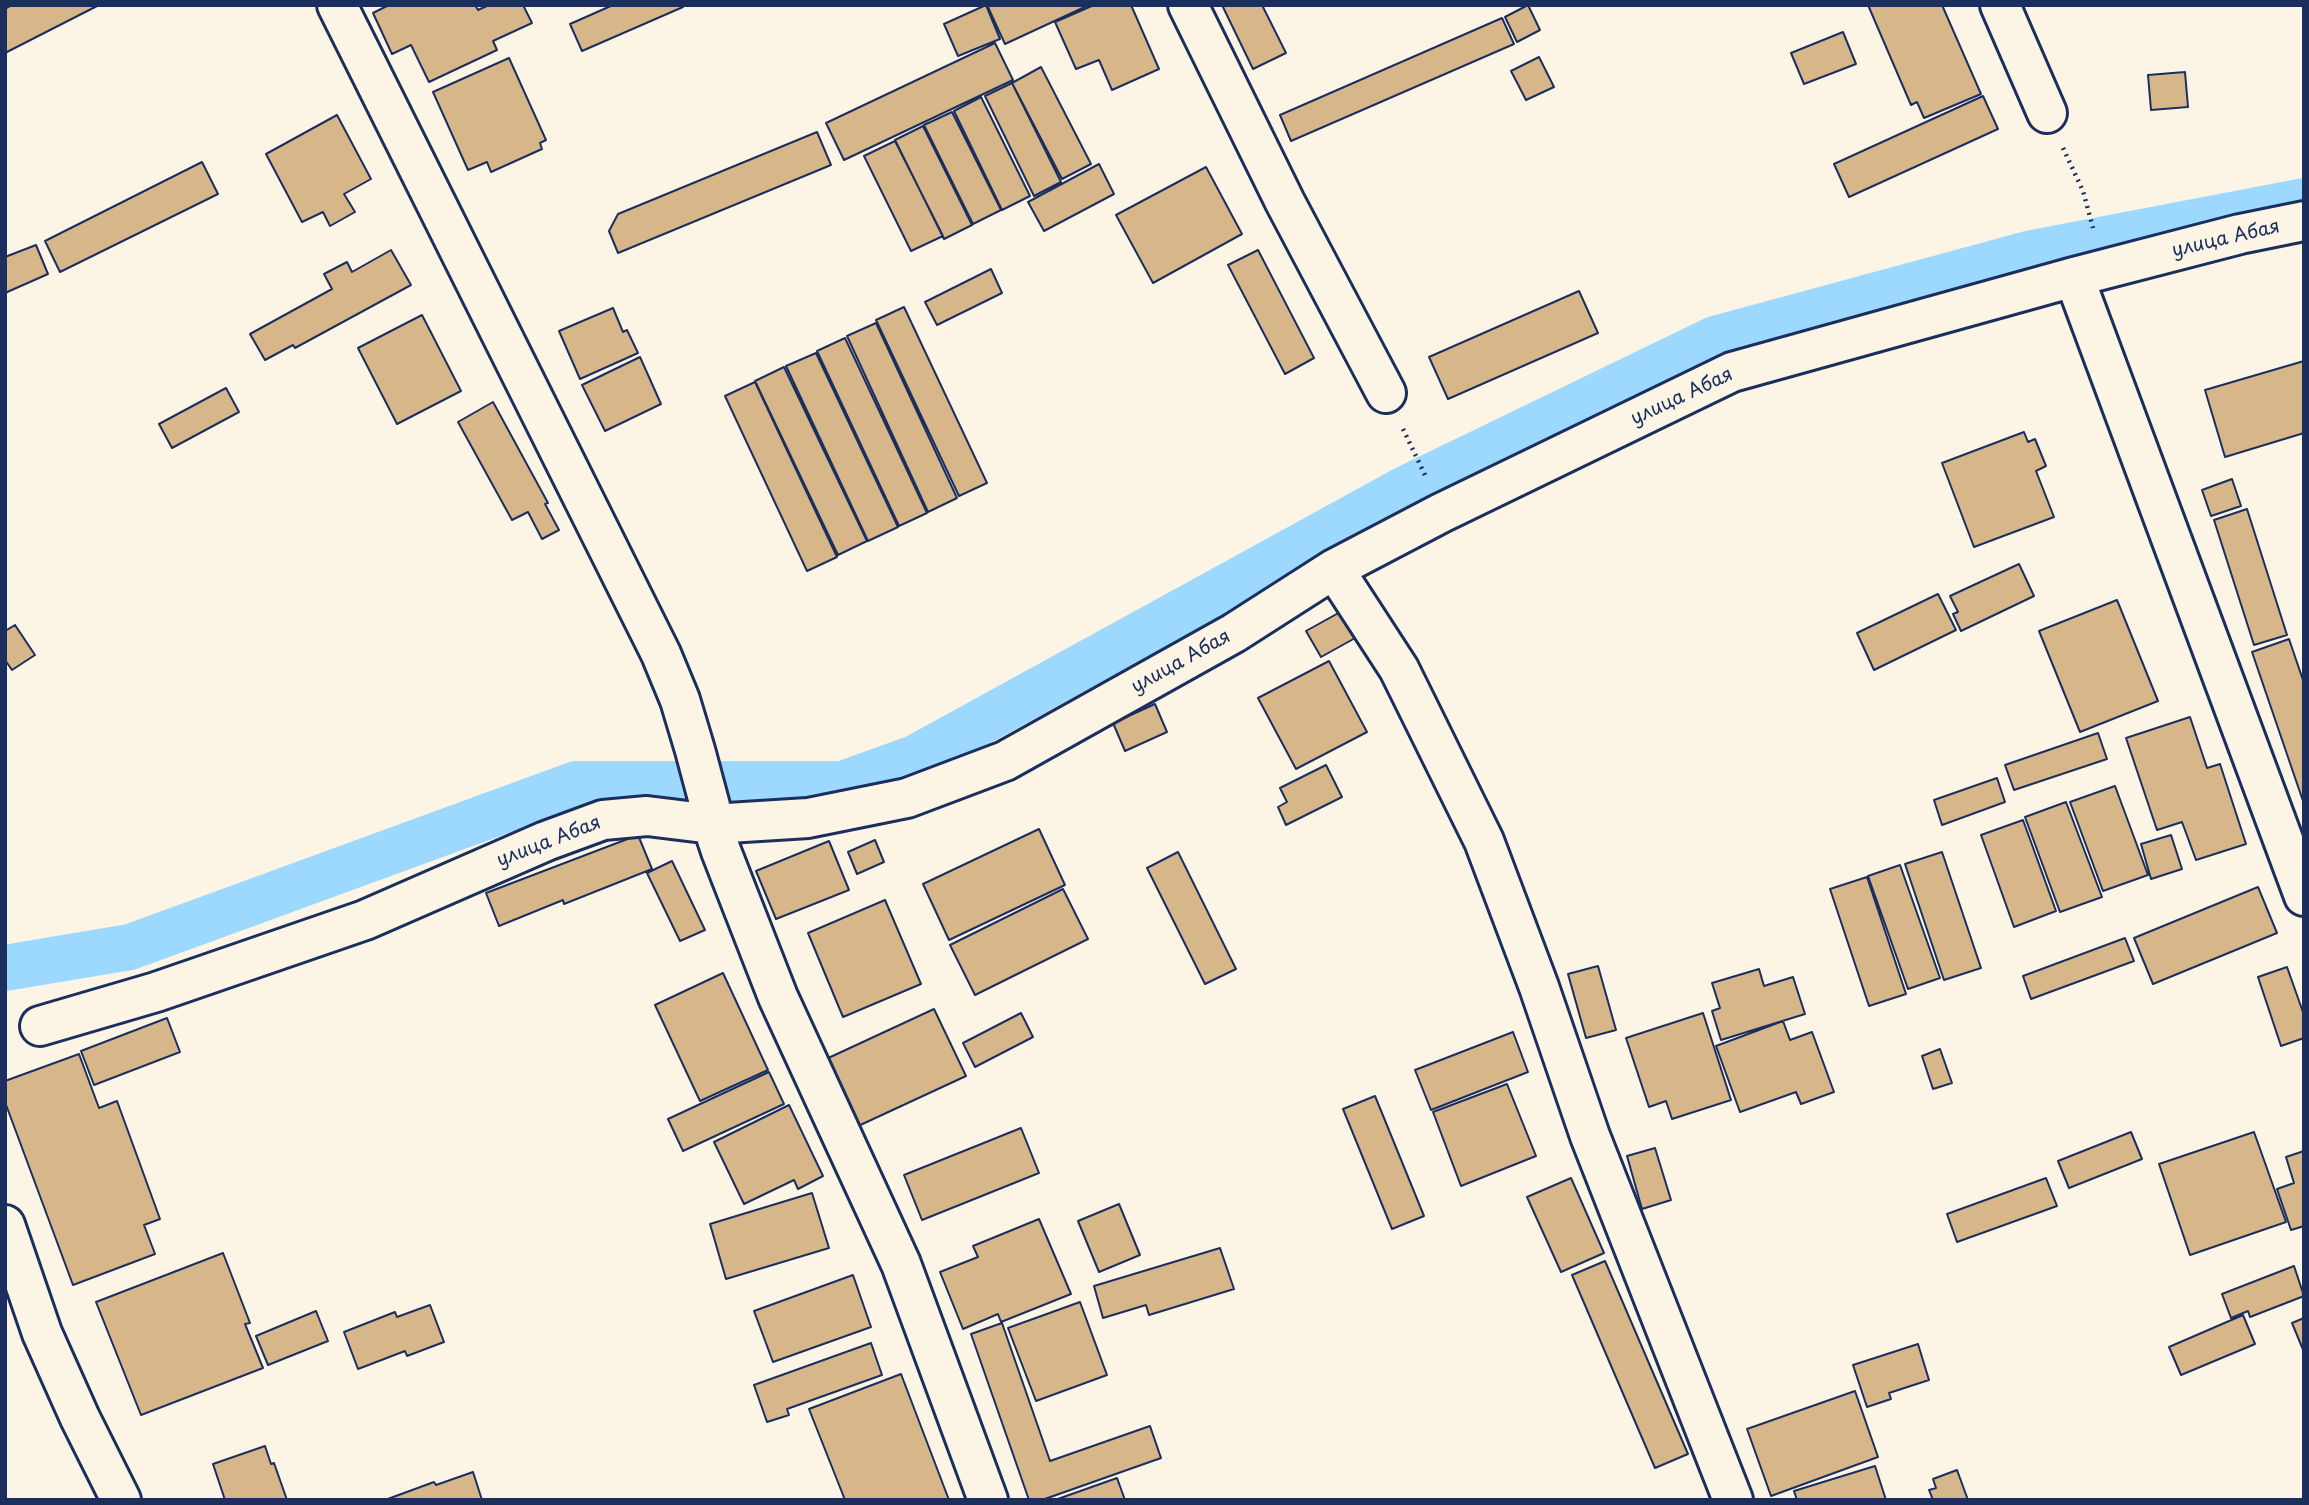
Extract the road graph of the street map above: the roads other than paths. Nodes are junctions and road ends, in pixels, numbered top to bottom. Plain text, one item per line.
1 (337, 5) edge
2 (1188, 5) edge
3 (2000, 5) edge
4 (2047, 113) dead end
5 (2304, 221) edge
6 (2074, 277) junction
7 (1386, 393) dead end
8 (1334, 569) junction
9 (711, 815) junction
10 (2304, 896) edge
11 (40, 1026) dead end
12 (5, 1225) edge
13 (121, 1500) edge
14 (988, 1500) edge
15 (1733, 1500) edge

1 - 9 street
2 - 7 street
3 - 4 street
5 - 6 street, улица Абая
6 - 8 street, улица Абая
6 - 10 street
8 - 9 street, улица Абая
8 - 15 street
9 - 11 street, улица Абая
9 - 14 street
12 - 13 street

